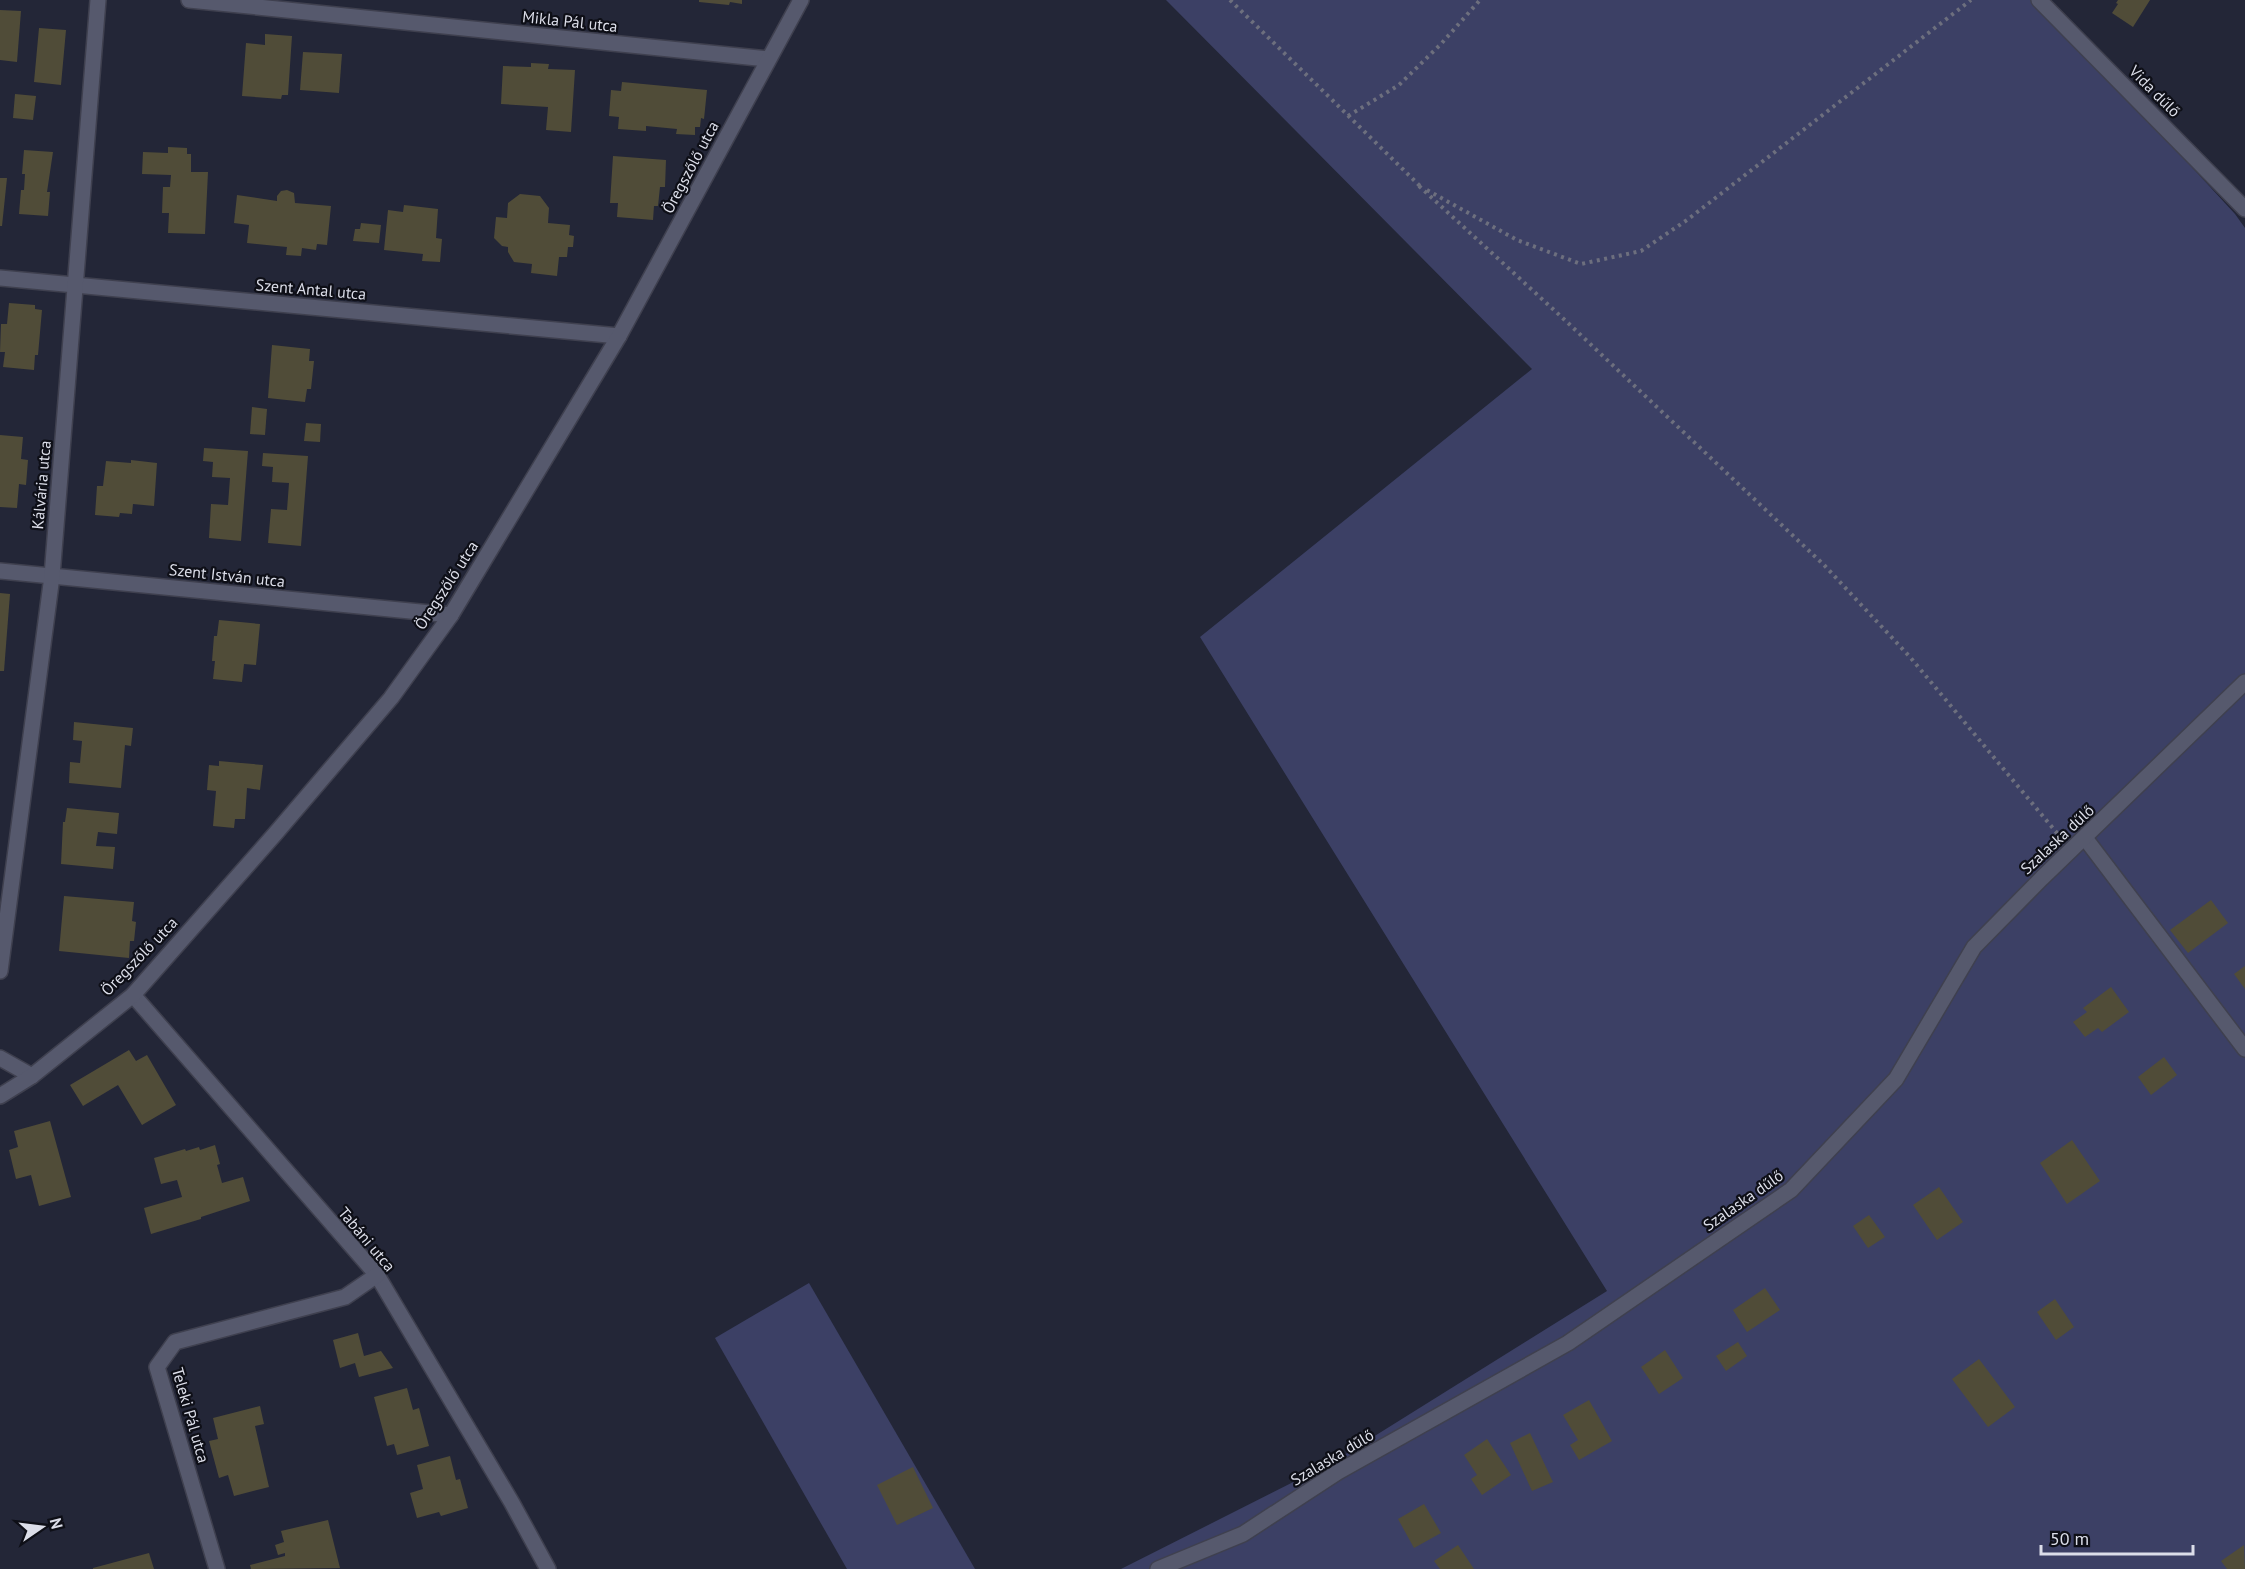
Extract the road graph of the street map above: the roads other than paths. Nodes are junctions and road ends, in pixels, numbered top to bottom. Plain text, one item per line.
1 (98, 0) edge
2 (189, 0) edge
3 (801, 0) edge
4 (2039, 0) edge
5 (768, 59) junction
6 (2245, 209) edge
7 (0, 279) edge
8 (75, 286) junction
9 (620, 336) junction
10 (0, 571) edge
11 (52, 576) junction
12 (451, 615) junction
13 (2245, 682) edge
14 (2085, 838) junction
15 (0, 971) edge
16 (133, 994) junction
17 (2245, 1049) edge
18 (0, 1058) edge
19 (32, 1076) junction
20 (0, 1096) edge
21 (376, 1275) junction
22 (217, 1569) edge
23 (548, 1569) edge
24 (1158, 1569) edge

1 - 8 street, Kálvária utca
2 - 5 street, Mikla Pál utca
3 - 5 street, Öregszőlő utca
4 - 6 street, Vida dűlő
5 - 9 street, Öregszőlő utca
7 - 8 street, Szent Antal utca
8 - 9 street, Szent Antal utca
8 - 11 street, Kálvária utca
9 - 12 street, Öregszőlő utca
10 - 11 street, Szent István utca
11 - 12 street, Szent István utca
11 - 15 street, Kálvária utca
12 - 16 street, Öregszőlő utca
13 - 14 street, Szalaska dűlő
14 - 17 street
14 - 24 street, Szalaska dűlő
16 - 19 street, Öregszőlő utca
16 - 21 street, Tabáni utca
18 - 19 street
19 - 20 street, Öregszőlő utca
21 - 22 street, Teleki Pál utca
21 - 23 street, Tabáni utca

